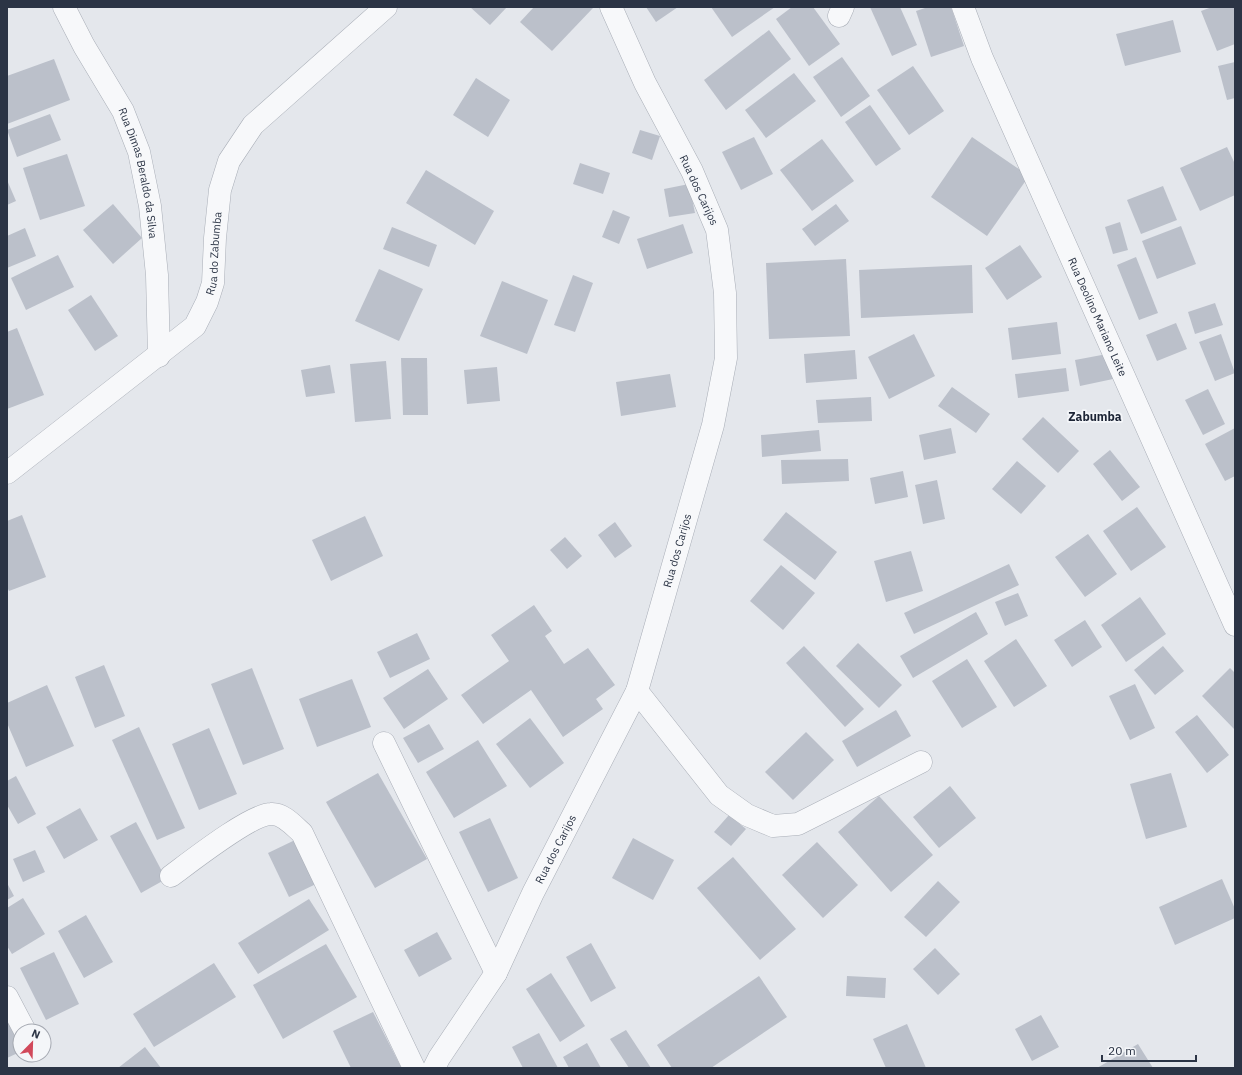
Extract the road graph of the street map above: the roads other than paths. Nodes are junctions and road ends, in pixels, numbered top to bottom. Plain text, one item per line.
1 (64, 7) edge
2 (386, 7) edge
3 (611, 7) edge
4 (963, 7) edge
5 (159, 356) junction
6 (7, 473) edge
7 (1235, 625) edge
8 (637, 691) junction
9 (384, 743) dead end
10 (921, 762) dead end
11 (171, 876) dead end
12 (496, 973) junction
13 (7, 997) edge
14 (21, 1023) edge
15 (439, 1065) edge
16 (414, 1068) edge

1 - 5 street, Rua Dimas Beraldo da Silva
2 - 5 street, Rua do Zabumba
3 - 8 street, Rua dos Carijos
4 - 7 street, Rua Deolino Mariano Leite
5 - 6 street, Rua do Zabumba
8 - 10 street
8 - 12 street, Rua dos Carijos
9 - 12 street
11 - 16 street
12 - 15 street, Rua dos Carijos
13 - 14 street

